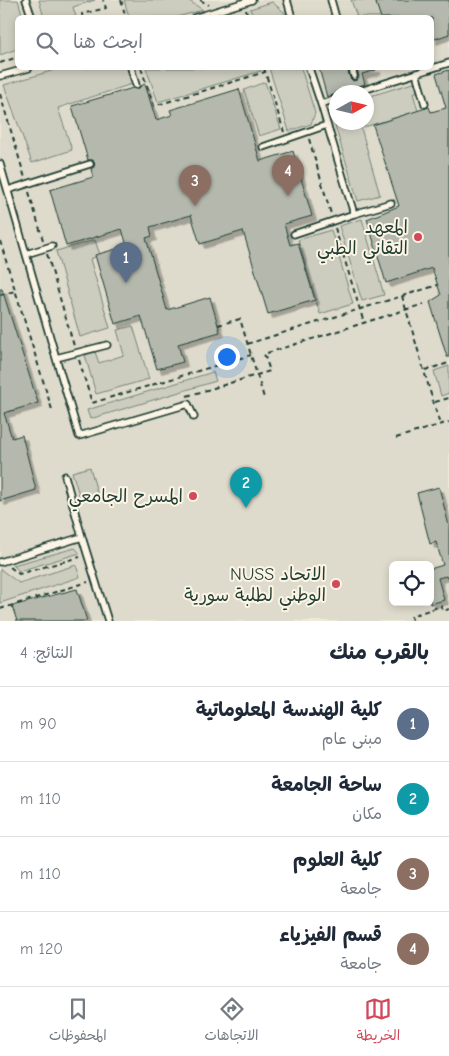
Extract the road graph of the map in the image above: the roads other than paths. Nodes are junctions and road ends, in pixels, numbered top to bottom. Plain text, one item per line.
1 (26, 0) edge
2 (252, 0) edge
3 (287, 0) edge
4 (331, 0) edge
5 (31, 15) edge
6 (204, 15) edge
7 (291, 15) edge
8 (335, 15) edge
9 (449, 64) edge
10 (434, 68) edge
11 (22, 70) edge
12 (132, 70) edge
13 (310, 70) edge
14 (352, 70) edge
15 (427, 70) edge
16 (416, 73) junction
17 (0, 76) edge
18 (354, 76) dead end
19 (136, 85) dead end
20 (374, 87) edge
21 (329, 101) edge
22 (321, 104) junction
23 (425, 104) dead end
24 (327, 125) junction
25 (263, 147) dead end
26 (0, 164) edge
27 (90, 164) dead end
28 (8, 190) junction
29 (391, 203) dead end
30 (354, 214) junction
31 (294, 234) dead end
32 (52, 246) dead end
33 (26, 254) junction
34 (106, 345) dead end
35 (56, 358) junction
36 (194, 417) dead end
37 (65, 476) dead end
38 (82, 537) junction
39 (1, 561) edge
40 (108, 621) edge

1 - 5 lane
2 - 6 lane
3 - 7 lane
4 - 8 lane
9 - 10 lane
11 - 17 lane
12 - 19 lane
13 - 22 lane
14 - 18 lane
15 - 16 lane
16 - 20 lane
16 - 23 lane
21 - 22 lane
22 - 24 lane
24 - 25 lane
24 - 30 lane
26 - 28 lane
27 - 28 lane
28 - 33 lane
29 - 30 lane
30 - 31 lane
32 - 33 lane
33 - 35 lane
34 - 35 lane
35 - 36 lane
37 - 38 lane
38 - 39 lane
38 - 40 lane

